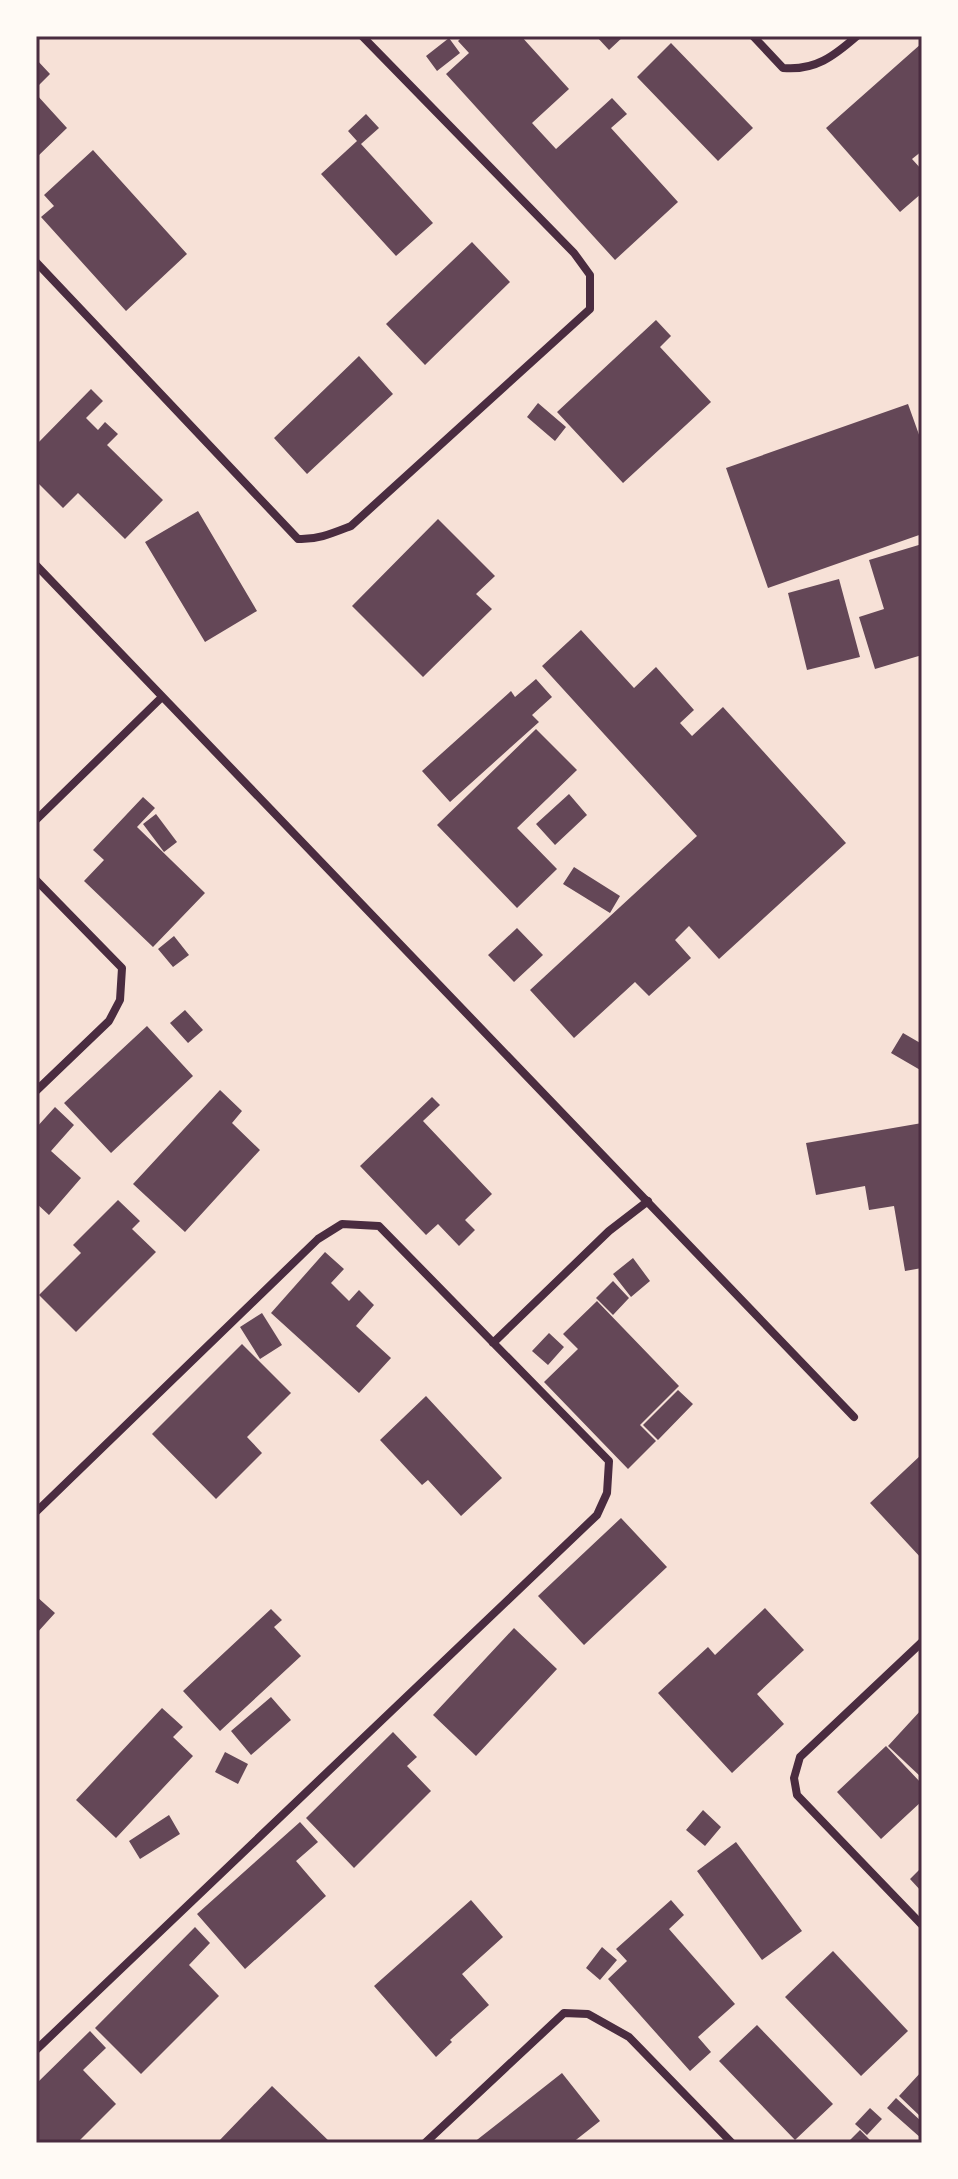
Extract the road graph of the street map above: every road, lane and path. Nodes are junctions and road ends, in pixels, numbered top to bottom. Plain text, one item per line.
1 (362, 36) edge
2 (753, 36) edge
3 (857, 36) edge
4 (36, 262) edge
5 (36, 565) edge
6 (162, 697) junction
7 (36, 820) edge
8 (36, 880) edge
9 (36, 1091) edge
10 (648, 1201) junction
11 (493, 1343) junction
12 (854, 1417) dead end
13 (36, 1512) edge
14 (922, 1642) edge
15 (922, 1925) edge
16 (36, 2050) edge
17 (425, 2143) edge
18 (732, 2143) edge

1 - 4 street
2 - 3 street
5 - 6 street
6 - 7 street
6 - 10 street
8 - 9 street
10 - 11 street
10 - 12 street
11 - 13 street
11 - 16 street
14 - 15 street
17 - 18 street

